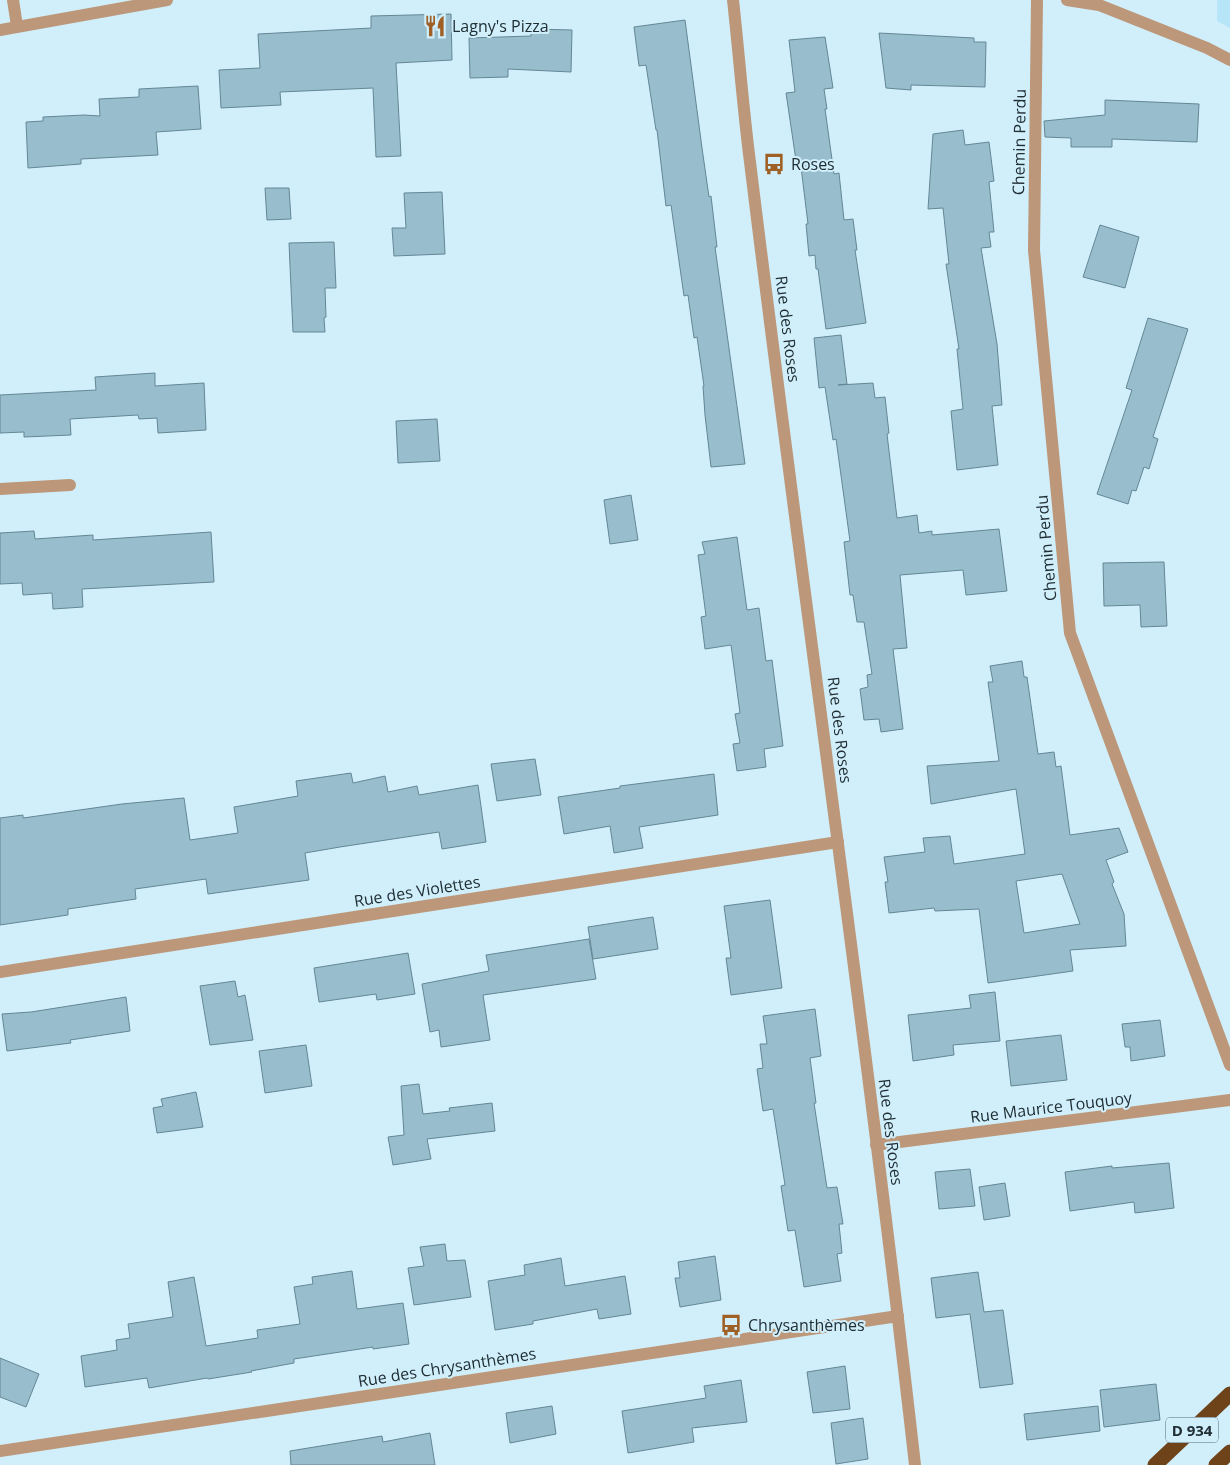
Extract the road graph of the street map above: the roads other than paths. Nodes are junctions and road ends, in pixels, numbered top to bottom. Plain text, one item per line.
1 (13, 0) edge
2 (167, 0) edge
3 (733, 0) edge
4 (1037, 0) edge
5 (1067, 0) edge
6 (1099, 2) edge
7 (17, 26) junction
8 (0, 30) edge
9 (1230, 60) edge
10 (70, 486) dead end
11 (0, 489) edge
12 (838, 842) junction
13 (0, 972) edge
14 (1230, 1065) edge
15 (1230, 1100) edge
16 (876, 1145) junction
17 (898, 1316) junction
18 (1230, 1394) edge
19 (0, 1451) edge
20 (1230, 1452) edge
21 (915, 1465) edge
22 (1155, 1465) edge
23 (1216, 1465) edge

1 - 7 street
2 - 7 street
3 - 12 street, Rue des Roses
4 - 14 street, Chemin Perdu
5 - 6 street
6 - 9 street
7 - 8 street
10 - 11 street
12 - 13 street, Rue des Violettes
12 - 16 street, Rue des Roses
15 - 16 street, Rue Maurice Touquoy
16 - 17 street, Rue des Roses
17 - 19 street, Rue des Chrysanthèmes
17 - 21 street, Rue des Roses
18 - 22 highway, D 934
20 - 23 highway, D 934

